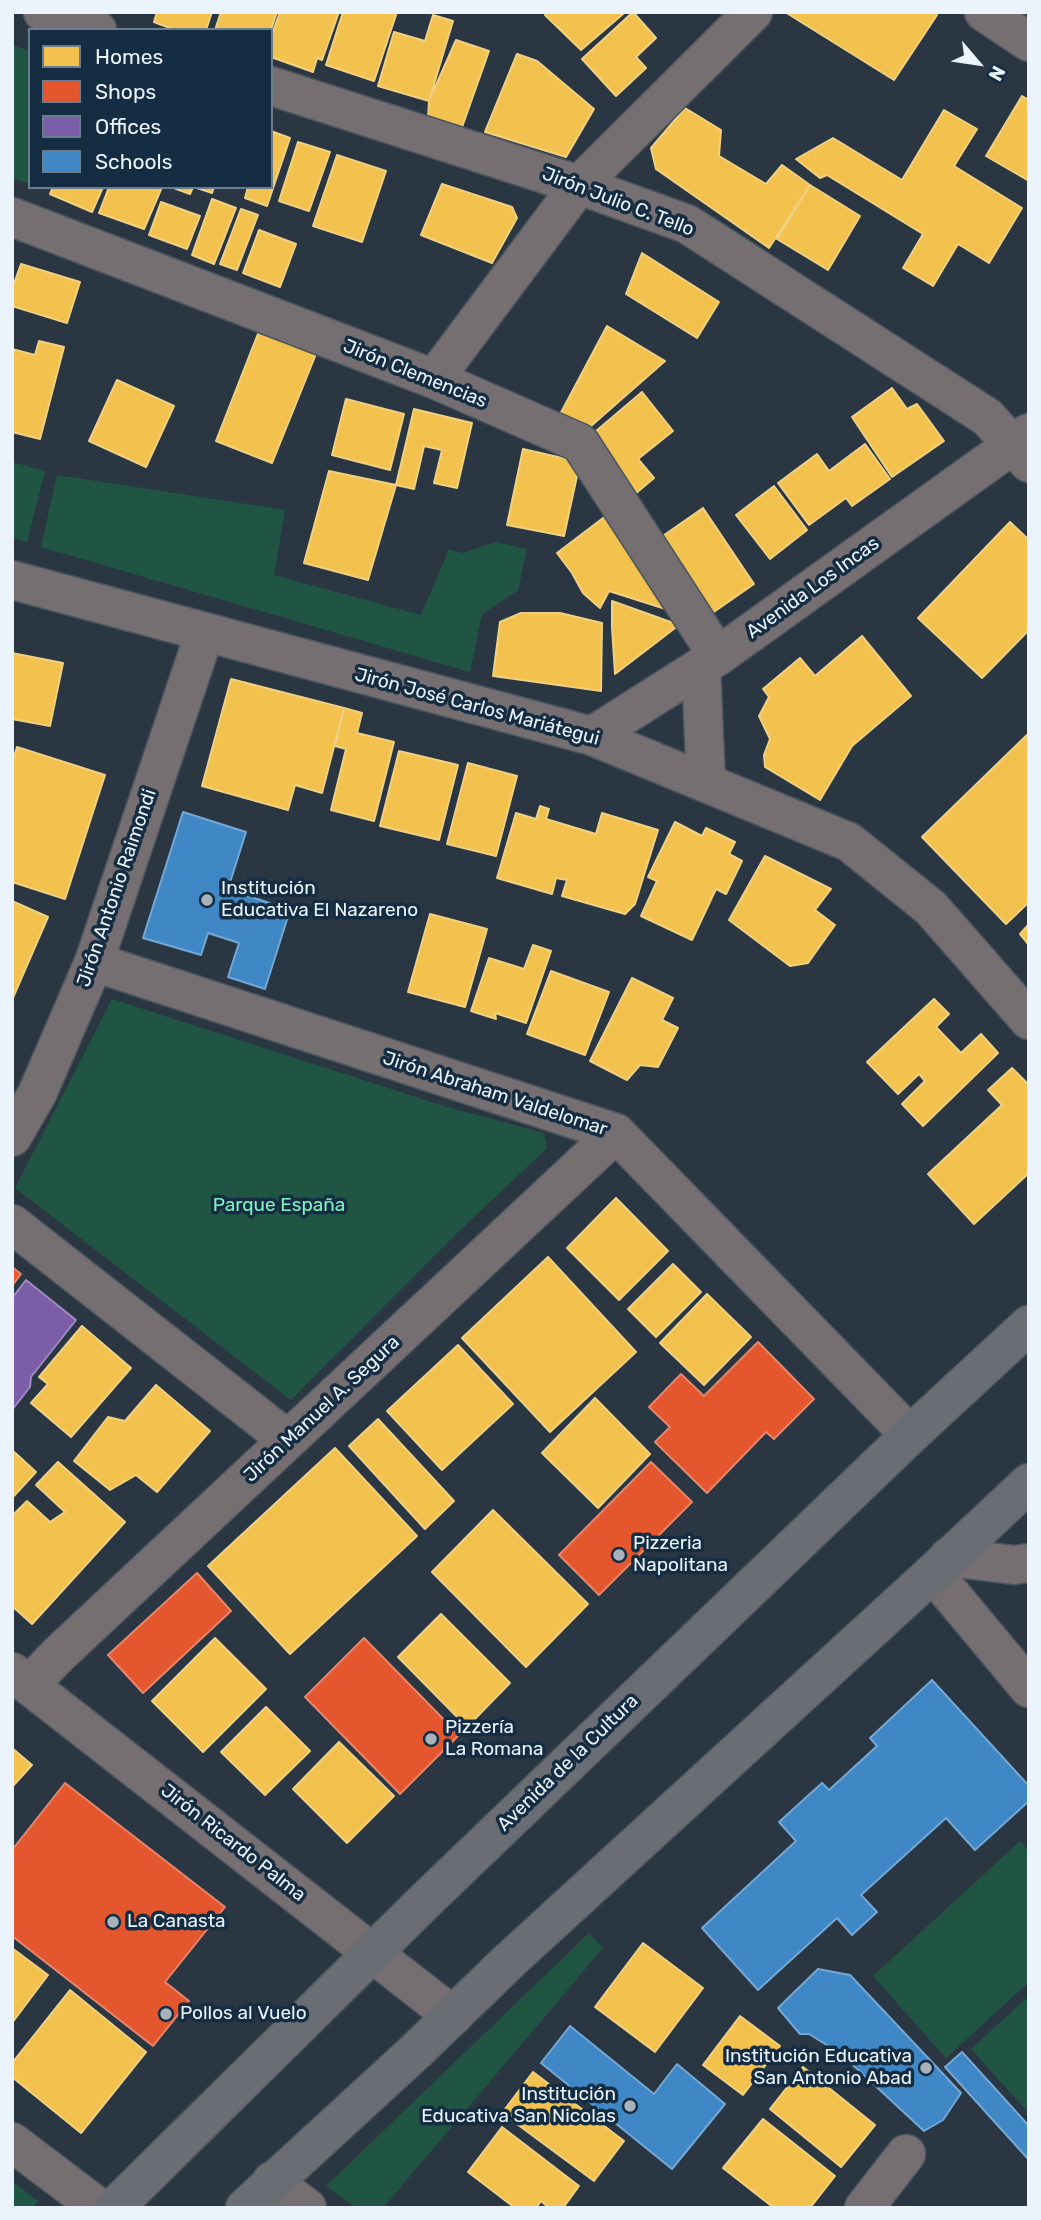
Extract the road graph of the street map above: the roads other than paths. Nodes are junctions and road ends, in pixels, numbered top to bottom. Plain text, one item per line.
1 (43, 12) edge
2 (753, 12) edge
3 (984, 12) edge
4 (91, 28) edge
5 (1029, 42) edge
6 (273, 87) edge
7 (579, 185) junction
8 (12, 217) edge
9 (434, 379) junction
10 (1023, 447) edge
11 (12, 580) edge
12 (205, 632) junction
13 (709, 661) junction
14 (592, 736) junction
15 (705, 783) junction
16 (93, 962) junction
17 (1029, 1020) edge
18 (616, 1133) junction
19 (12, 1137) edge
20 (12, 1224) edge
21 (1029, 1325) edge
22 (910, 1435) junction
23 (288, 1440) junction
24 (1029, 1483) edge
25 (1029, 1563) edge
26 (941, 1565) junction
27 (21, 1679) edge
28 (1029, 1688) edge
29 (372, 1952) junction
30 (453, 2016) junction
31 (12, 2142) edge
32 (906, 2154) dead end
33 (272, 2181) junction
34 (99, 2208) edge
35 (114, 2208) edge
36 (245, 2208) edge
37 (307, 2208) edge
38 (864, 2208) edge

1 - 4 street
2 - 7 street
3 - 5 street
6 - 7 street, Jirón Julio C. Tello
7 - 9 street
7 - 10 street, Jirón Julio C. Tello
8 - 9 street, Jirón Clemencias
9 - 13 street, Jirón Clemencias
10 - 13 street, Avenida Los Incas
11 - 12 street, Jirón José Carlos Mariátegui
12 - 14 street, Jirón José Carlos Mariátegui
12 - 16 street, Jirón Antonio Raimondi
13 - 14 street, Avenida Los Incas
13 - 15 street
14 - 15 street, Jirón José Carlos Mariátegui
15 - 17 street, Jirón José Carlos Mariátegui
16 - 18 street, Jirón Abraham Valdelomar
16 - 19 street, Jirón Antonio Raimondi
18 - 22 street, Jirón Abraham Valdelomar
18 - 23 street, Jirón Manuel A. Segura
20 - 23 street
21 - 22 highway, Avenida de la Cultura
22 - 29 highway, Avenida de la Cultura
23 - 27 street, Jirón Manuel A. Segura
24 - 26 highway
25 - 26 street
26 - 28 street
26 - 30 highway
27 - 29 street, Jirón Ricardo Palma
29 - 30 street, Jirón Ricardo Palma
29 - 35 highway, Avenida de la Cultura
30 - 33 highway
31 - 34 street
32 - 38 street
33 - 36 highway
33 - 37 street

